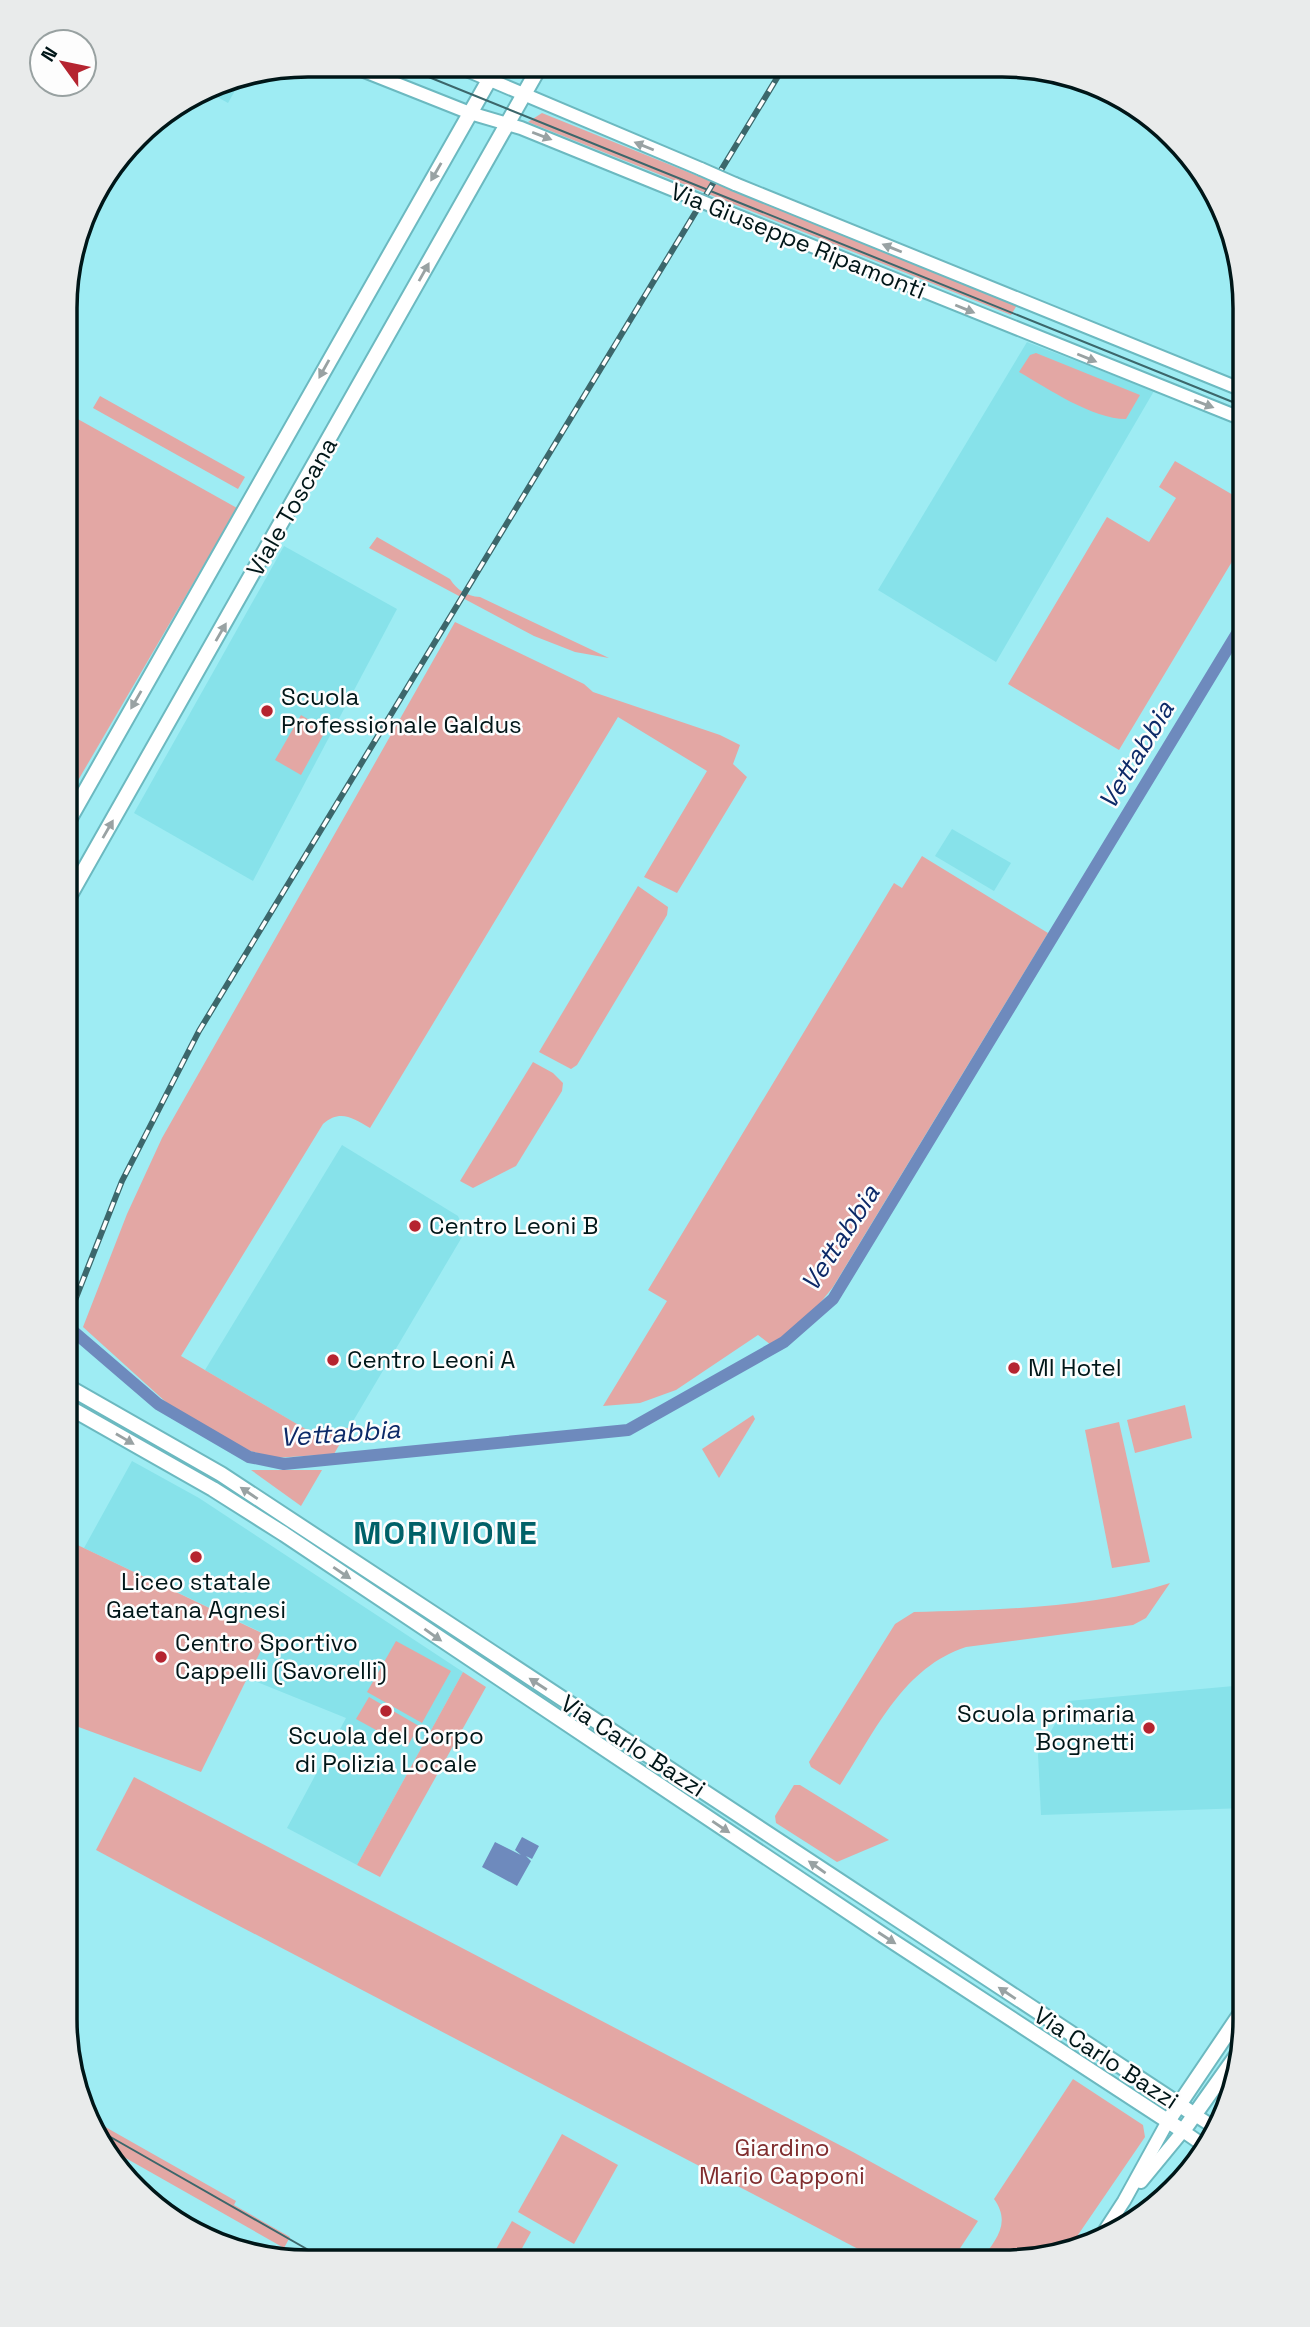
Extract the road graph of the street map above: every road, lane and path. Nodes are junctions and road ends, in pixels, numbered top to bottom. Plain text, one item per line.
1 (379, 77) edge
2 (482, 77) edge
3 (491, 77) edge
4 (534, 77) edge
5 (489, 80) junction
6 (523, 96) junction
7 (470, 113) junction
8 (507, 124) junction
9 (1233, 386) edge
10 (1233, 415) edge
11 (77, 806) edge
12 (77, 883) edge
13 (77, 1392) edge
14 (77, 1412) edge
15 (1233, 2025) edge
16 (1228, 2068) edge
17 (1179, 2104) junction
18 (1195, 2115) junction
19 (1168, 2121) junction
20 (1208, 2123) edge
21 (1183, 2131) junction
22 (1197, 2141) edge
23 (1124, 2201) junction
24 (1110, 2223) edge

1 - 7 street, Via Giuseppe Ripamonti
2 - 5 street, Via Giuseppe Ripamonti
3 - 5 main road, Viale Toscana
4 - 6 main road, Viale Toscana
5 - 6 street, Via Giuseppe Ripamonti
5 - 7 main road, Viale Toscana
6 - 8 main road, Viale Toscana
9 -> 6 street, Via Giuseppe Ripamonti, bridge
7 - 8 street, Via Giuseppe Ripamonti
7 -> 11 main road, Viale Toscana
8 -> 10 street, Via Giuseppe Ripamonti, bridge
12 -> 8 main road, Viale Toscana
17 -> 13 main road, Via Carlo Bazzi
14 -> 19 main road, Via Carlo Bazzi
15 - 17 main road
16 - 18 main road
17 - 18 main road, Via Carlo Bazzi
17 - 19 main road
18 - 20 street
18 - 21 main road
19 - 21 main road, Via Carlo Bazzi
19 - 23 street
21 - 22 street
21 - 23 street
23 - 24 street

